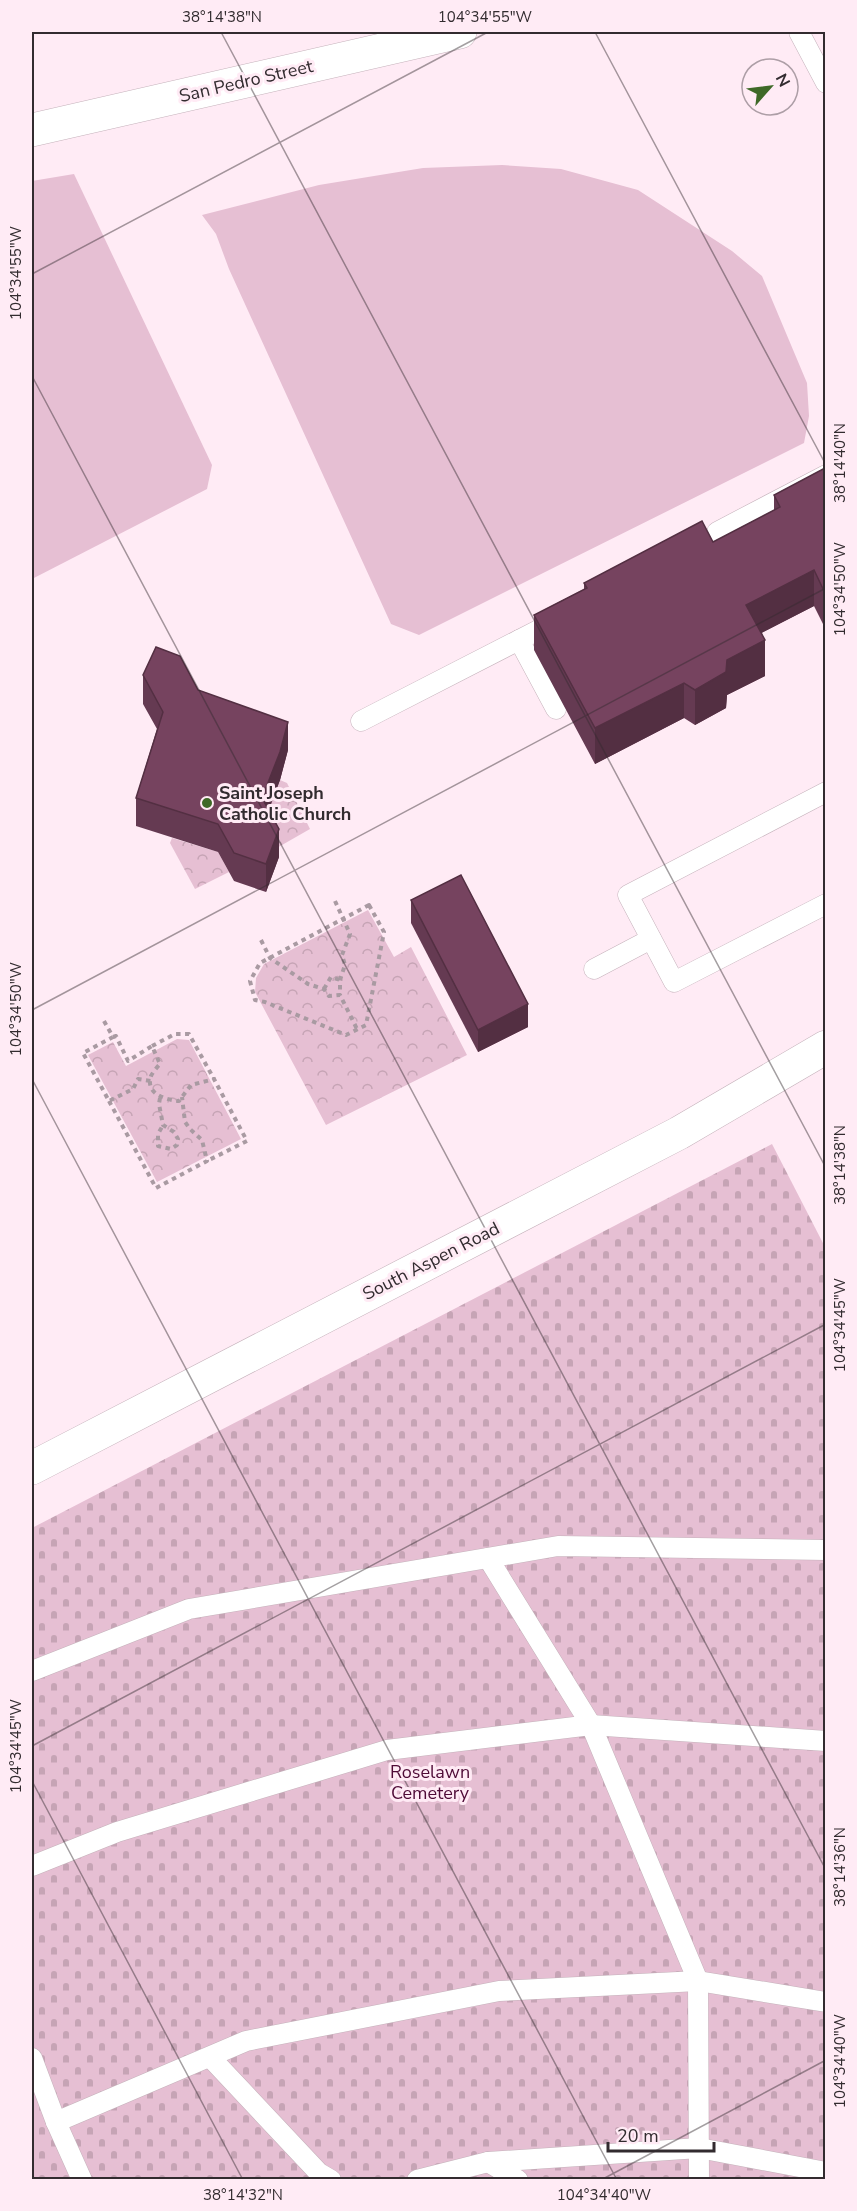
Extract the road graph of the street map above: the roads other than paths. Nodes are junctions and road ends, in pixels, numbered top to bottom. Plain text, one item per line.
1 (460, 32) edge
2 (799, 32) edge
3 (825, 83) edge
4 (32, 127) edge
5 (825, 475) edge
6 (717, 532) dead end
7 (569, 614) edge
8 (519, 640) junction
9 (556, 709) dead end
10 (361, 721) dead end
11 (825, 792) edge
12 (825, 904) edge
13 (651, 939) junction
14 (594, 969) dead end
15 (825, 1047) edge
16 (32, 1468) edge
17 (825, 1550) edge
18 (488, 1558) junction
19 (32, 1671) edge
20 (591, 1725) junction
21 (825, 1741) edge
22 (32, 1866) edge
23 (698, 1981) junction
24 (825, 2002) edge
25 (210, 2057) junction
26 (32, 2058) edge
27 (56, 2122) junction
28 (699, 2148) junction
29 (488, 2162) junction
30 (825, 2172) edge
31 (449, 2175) edge
32 (82, 2180) edge
33 (331, 2180) edge
34 (417, 2180) edge
35 (518, 2180) edge
36 (699, 2180) edge

1 - 4 street, San Pedro Street
2 - 3 lane
5 - 6 lane
7 - 8 lane
8 - 9 lane
8 - 10 lane
11 - 13 lane
12 - 13 lane
13 - 14 lane
15 - 16 street, South Aspen Road
17 - 18 lane
18 - 19 lane
18 - 20 lane
20 - 21 lane
20 - 22 lane
20 - 23 lane
23 - 24 lane
23 - 25 lane
23 - 28 lane
25 - 27 lane
25 - 33 lane
26 - 27 lane
27 - 32 lane
28 - 29 lane
28 - 30 lane
28 - 36 lane
29 - 31 lane
29 - 35 lane
31 - 34 lane

